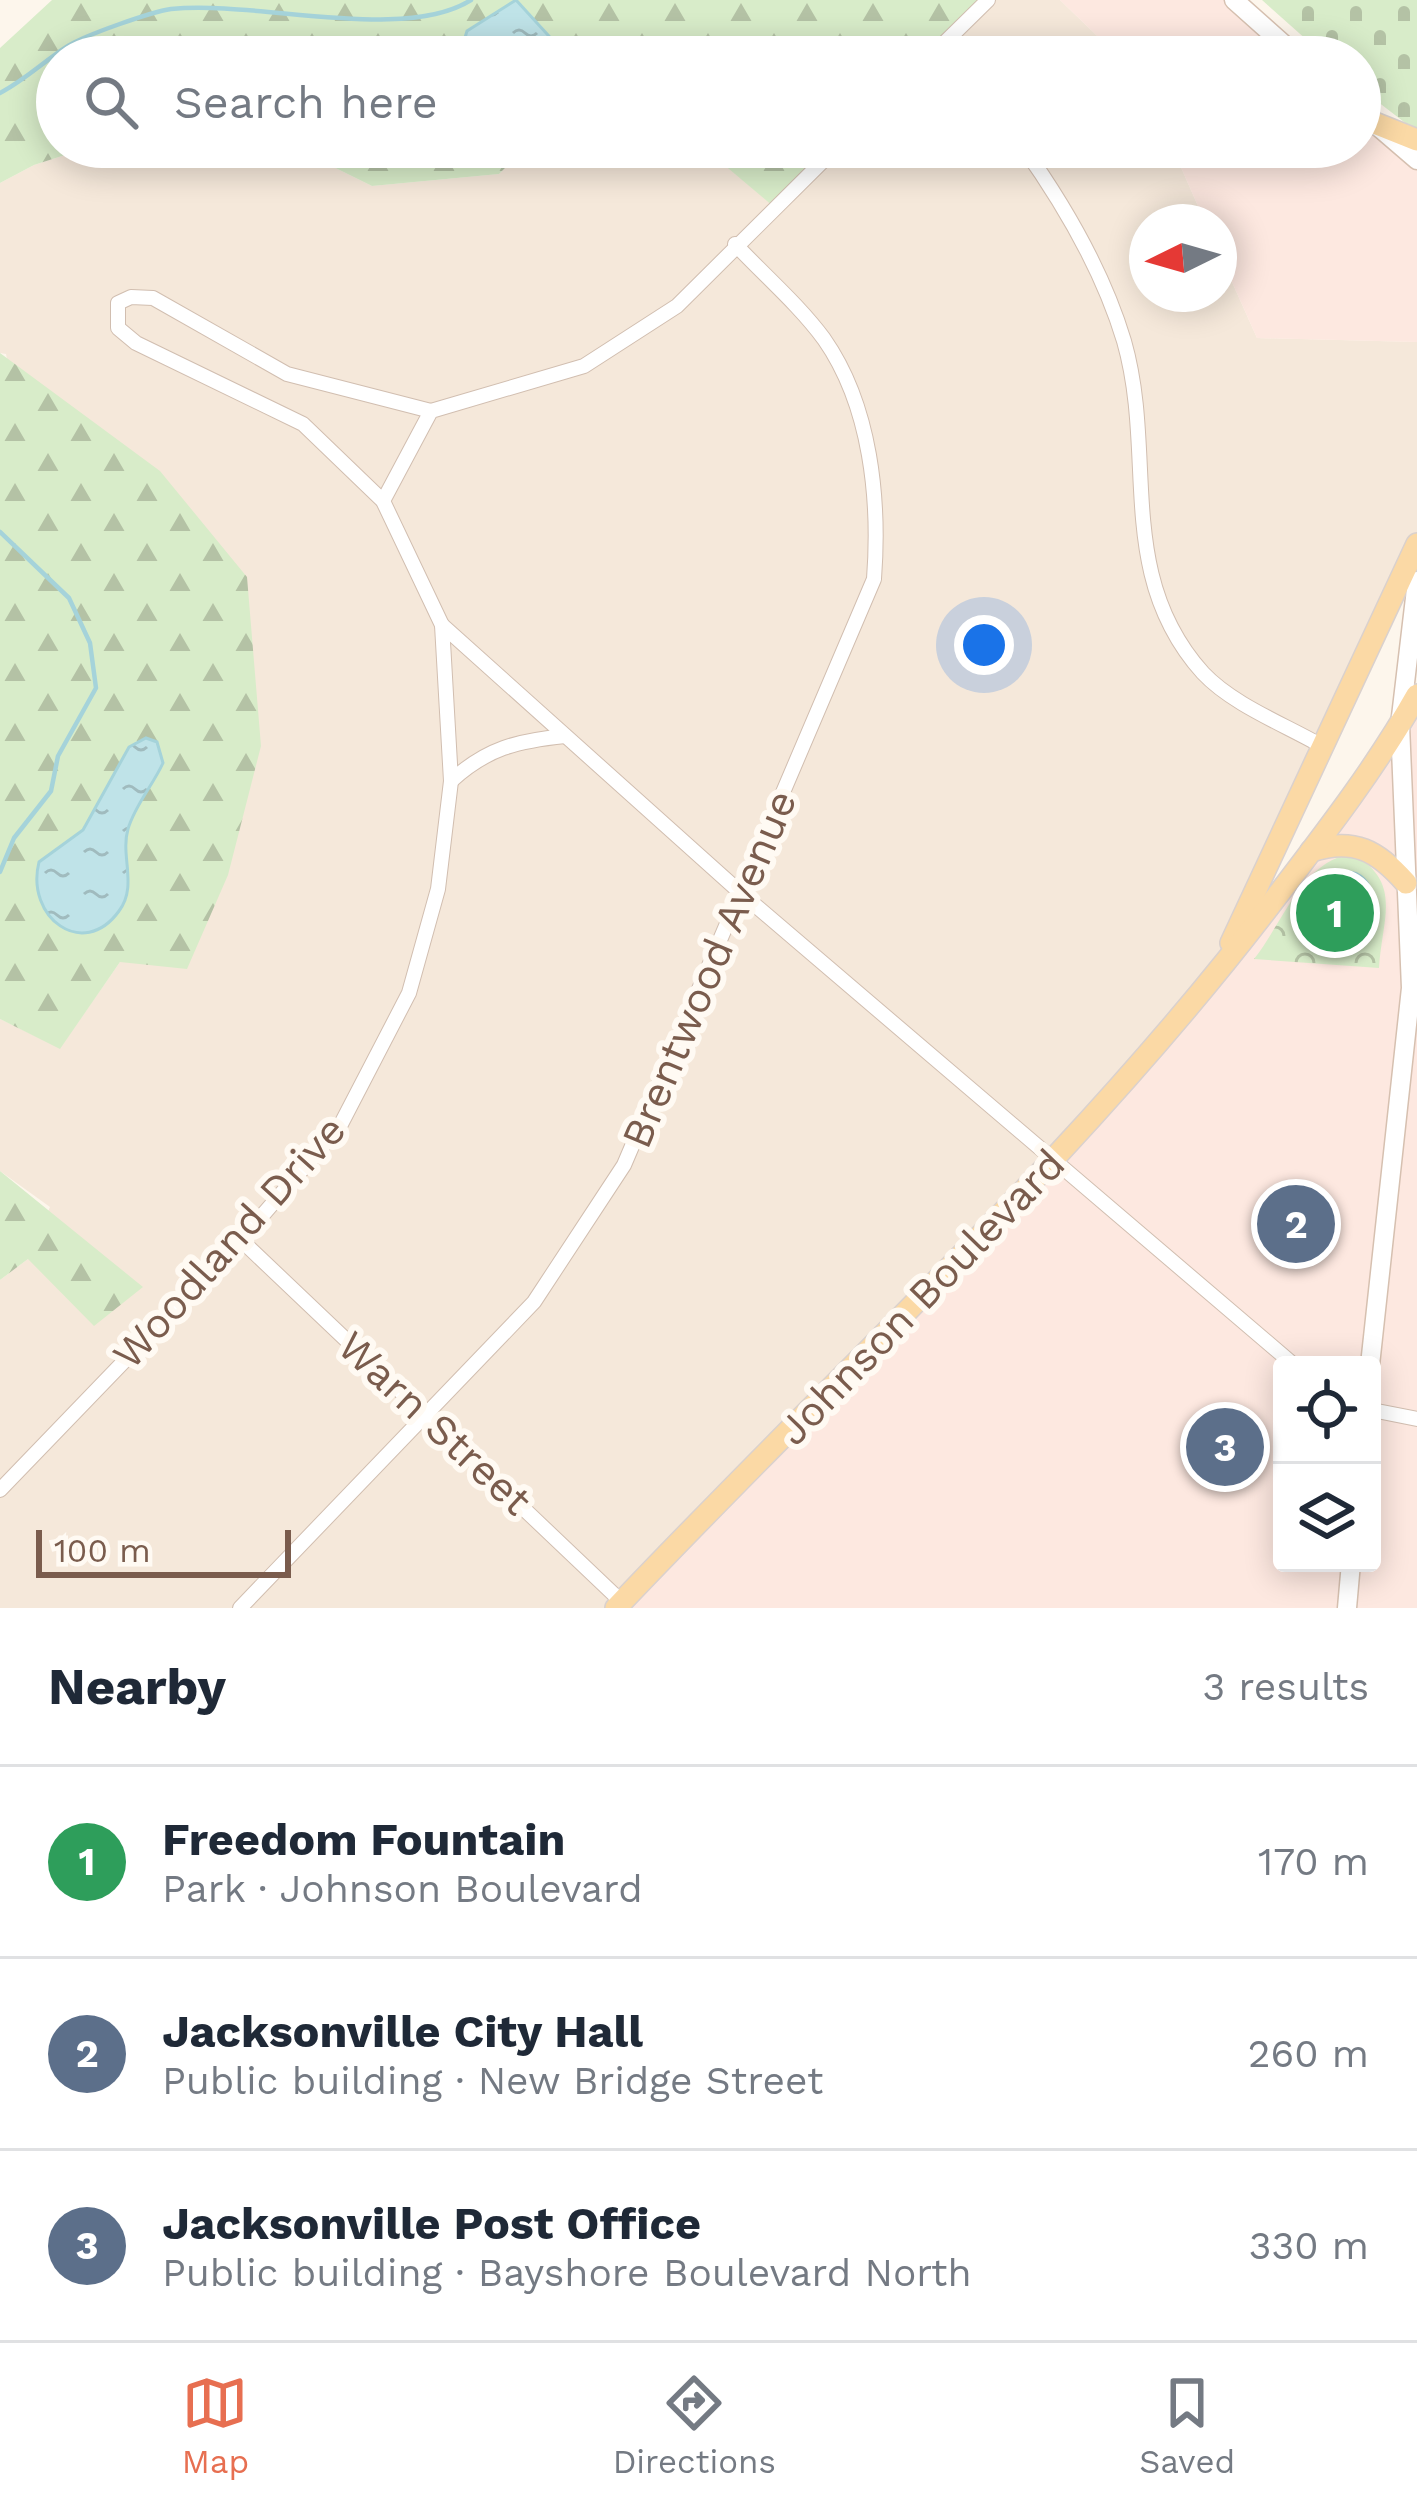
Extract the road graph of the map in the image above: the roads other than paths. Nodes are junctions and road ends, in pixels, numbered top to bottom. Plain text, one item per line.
1 (988, 0) edge
2 (1234, 0) edge
3 (953, 36) edge
4 (1274, 36) edge
5 (1381, 124) edge
6 (1381, 130) edge
7 (1417, 140) edge
8 (1417, 160) edge
9 (815, 168) edge
10 (1038, 168) edge
11 (735, 244) junction
12 (431, 411) junction
13 (383, 501) junction
14 (1417, 544) edge
15 (1417, 581) edge
16 (442, 625) junction
17 (1417, 695) edge
18 (1400, 725) junction
19 (566, 736) junction
20 (1320, 745) junction
21 (451, 781) junction
22 (1311, 851) junction
23 (1406, 884) junction
24 (742, 894) junction
25 (1216, 976) junction
26 (1414, 978) edge
27 (1054, 1164) junction
28 (242, 1240) junction
29 (1283, 1356) edge
30 (1371, 1356) edge
31 (1381, 1411) edge
32 (427, 1414) junction
33 (1417, 1419) edge
34 (0, 1490) edge
35 (1350, 1572) edge
36 (622, 1606) edge
37 (239, 1608) edge
38 (1347, 1608) edge

1 - 3 street
2 - 4 main road
5 - 7 main road
6 - 8 main road
9 - 11 street
10 - 20 street
11 - 12 street
11 - 24 street, Brentwood Avenue
12 - 13 street
12 - 13 street
13 - 16 street, Woodland Drive
14 - 20 main road, Johnson Boulevard
15 - 18 main road
16 - 19 street
16 - 21 street, Woodland Drive
17 - 18 main road, Johnson Boulevard
18 - 22 main road, Johnson Boulevard
18 - 23 main road
19 - 21 street
19 - 24 street
20 - 25 main road, Johnson Boulevard
21 - 28 street, Woodland Drive
22 - 23 main road
22 - 25 main road, Johnson Boulevard
23 - 26 main road
24 - 27 street
24 - 32 street, Brentwood Avenue
25 - 27 main road, Johnson Boulevard
26 - 30 main road
27 - 29 street
27 - 36 main road, Johnson Boulevard
28 - 32 street, Warn Street
28 - 34 street, Woodland Drive
31 - 33 street
32 - 36 street, Warn Street
32 - 37 street, Brentwood Avenue
35 - 38 main road

